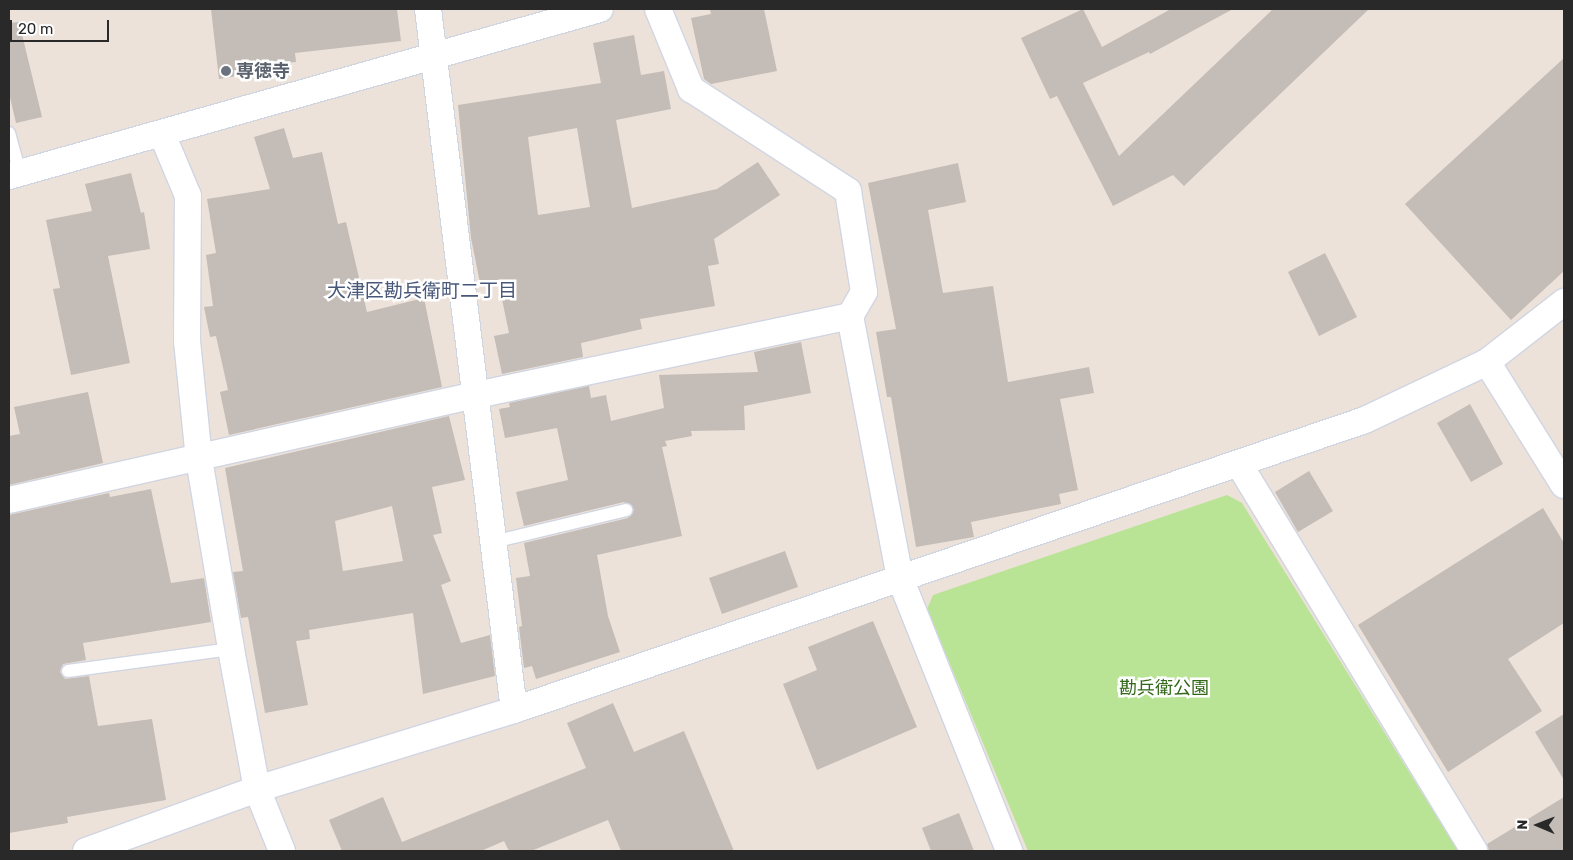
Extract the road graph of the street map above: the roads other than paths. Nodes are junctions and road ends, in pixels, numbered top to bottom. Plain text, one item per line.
1 (428, 9) edge
2 (600, 9) edge
3 (658, 9) edge
4 (434, 58) junction
5 (9, 133) edge
6 (162, 134) junction
7 (14, 175) edge
8 (1564, 302) edge
9 (850, 316) junction
10 (1487, 362) junction
11 (476, 395) junction
12 (199, 459) junction
13 (1239, 464) junction
14 (1564, 485) edge
15 (9, 500) edge
16 (626, 510) dead end
17 (493, 542) junction
18 (900, 578) junction
19 (231, 649) junction
20 (68, 671) dead end
21 (514, 710) junction
22 (257, 789) junction
23 (86, 851) edge
24 (282, 851) edge
25 (1009, 851) edge
26 (1474, 851) edge

1 - 4 street
2 - 4 street
3 - 9 street
4 - 6 street
4 - 11 street
5 - 7 lane
6 - 7 street
6 - 12 street
8 - 10 street
9 - 11 street
9 - 18 street
10 - 13 street
10 - 14 street
11 - 12 street
11 - 17 street
12 - 15 street
12 - 19 street
13 - 18 street
13 - 26 street
16 - 17 lane
17 - 21 street
18 - 21 street
18 - 25 street
19 - 20 lane
19 - 22 street
21 - 22 street
22 - 23 street
22 - 24 street

